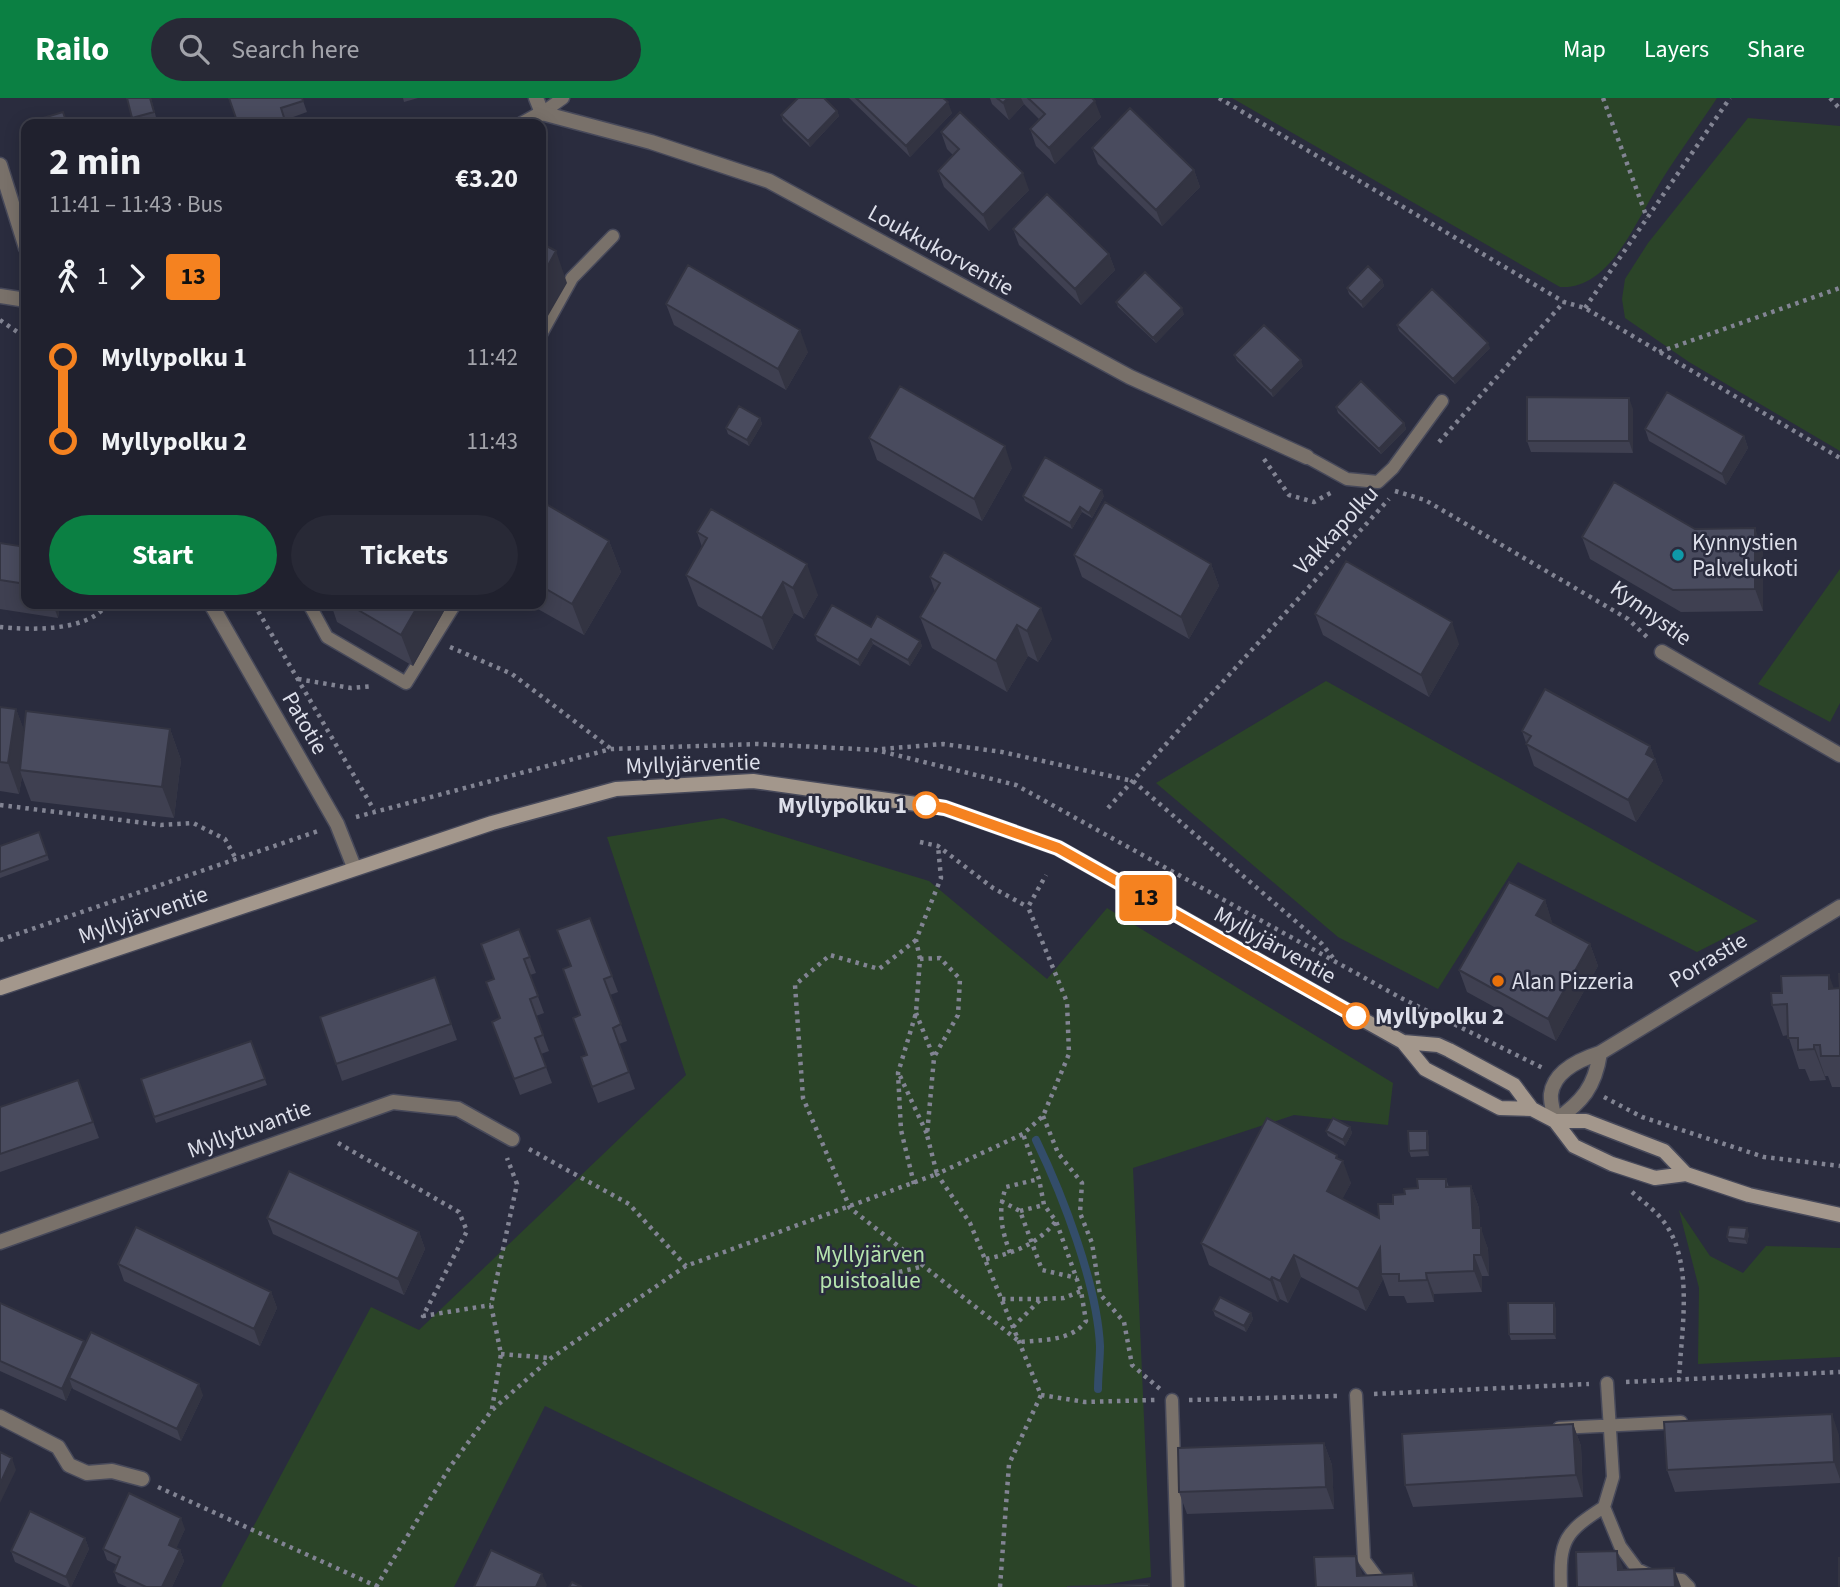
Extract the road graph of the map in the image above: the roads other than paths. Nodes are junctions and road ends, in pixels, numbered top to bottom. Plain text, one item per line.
1 (536, 98) edge
2 (563, 98) edge
3 (542, 113) junction
4 (531, 119) edge
5 (0, 165) edge
6 (21, 232) edge
7 (613, 236) dead end
8 (0, 296) edge
9 (21, 299) edge
10 (546, 325) edge
11 (1442, 401) dead end
12 (1307, 457) joint
13 (214, 609) edge
14 (312, 609) edge
15 (452, 609) edge
16 (1662, 652) road end
17 (1840, 755) edge
18 (355, 867) junction
19 (1840, 907) edge
20 (0, 988) edge
21 (1403, 1042) junction
22 (1600, 1053) junction
23 (1532, 1109) junction
24 (1555, 1121) junction
25 (512, 1139) road end
26 (1686, 1174) junction
27 (1840, 1215) edge
28 (0, 1242) edge
29 (1607, 1383) dead end
30 (1356, 1395) dead end
31 (1172, 1400) road end
32 (0, 1417) edge
33 (1702, 1422) edge
34 (1609, 1426) junction
35 (1541, 1429) edge
36 (142, 1479) road end
37 (1604, 1507) junction
38 (1178, 1587) edge
39 (1384, 1587) edge
40 (1561, 1587) edge
41 (1689, 1587) edge

1 - 3 street
2 - 3 lane
3 - 4 street
3 - 12 street, Loukkukorventie
5 - 6 street
7 - 10 lane
8 - 9 street
11 - 12 lane
13 - 18 street, Patotie
14 - 15 lane
16 - 17 street, Kynnystie
18 - 20 main road, Myllyjärventie
18 - 21 main road, Myllyjärventie
19 - 22 street, Porrastie
21 - 23 main road, Myllyjärventie
21 - 23 main road, Myllyjärventie
22 - 24 street
22 - 24 street, Porrastie
23 - 24 main road, Myllyjärventie
24 - 26 main road, Myllyjärventie
24 - 26 main road, Myllyjärventie
25 - 28 street, Myllytuvantie
26 - 27 main road, Myllyjärventie
29 - 34 lane
30 - 39 lane
31 - 38 lane
32 - 36 street
33 - 34 lane
34 - 35 lane
34 - 37 lane
37 - 40 lane
37 - 41 lane

